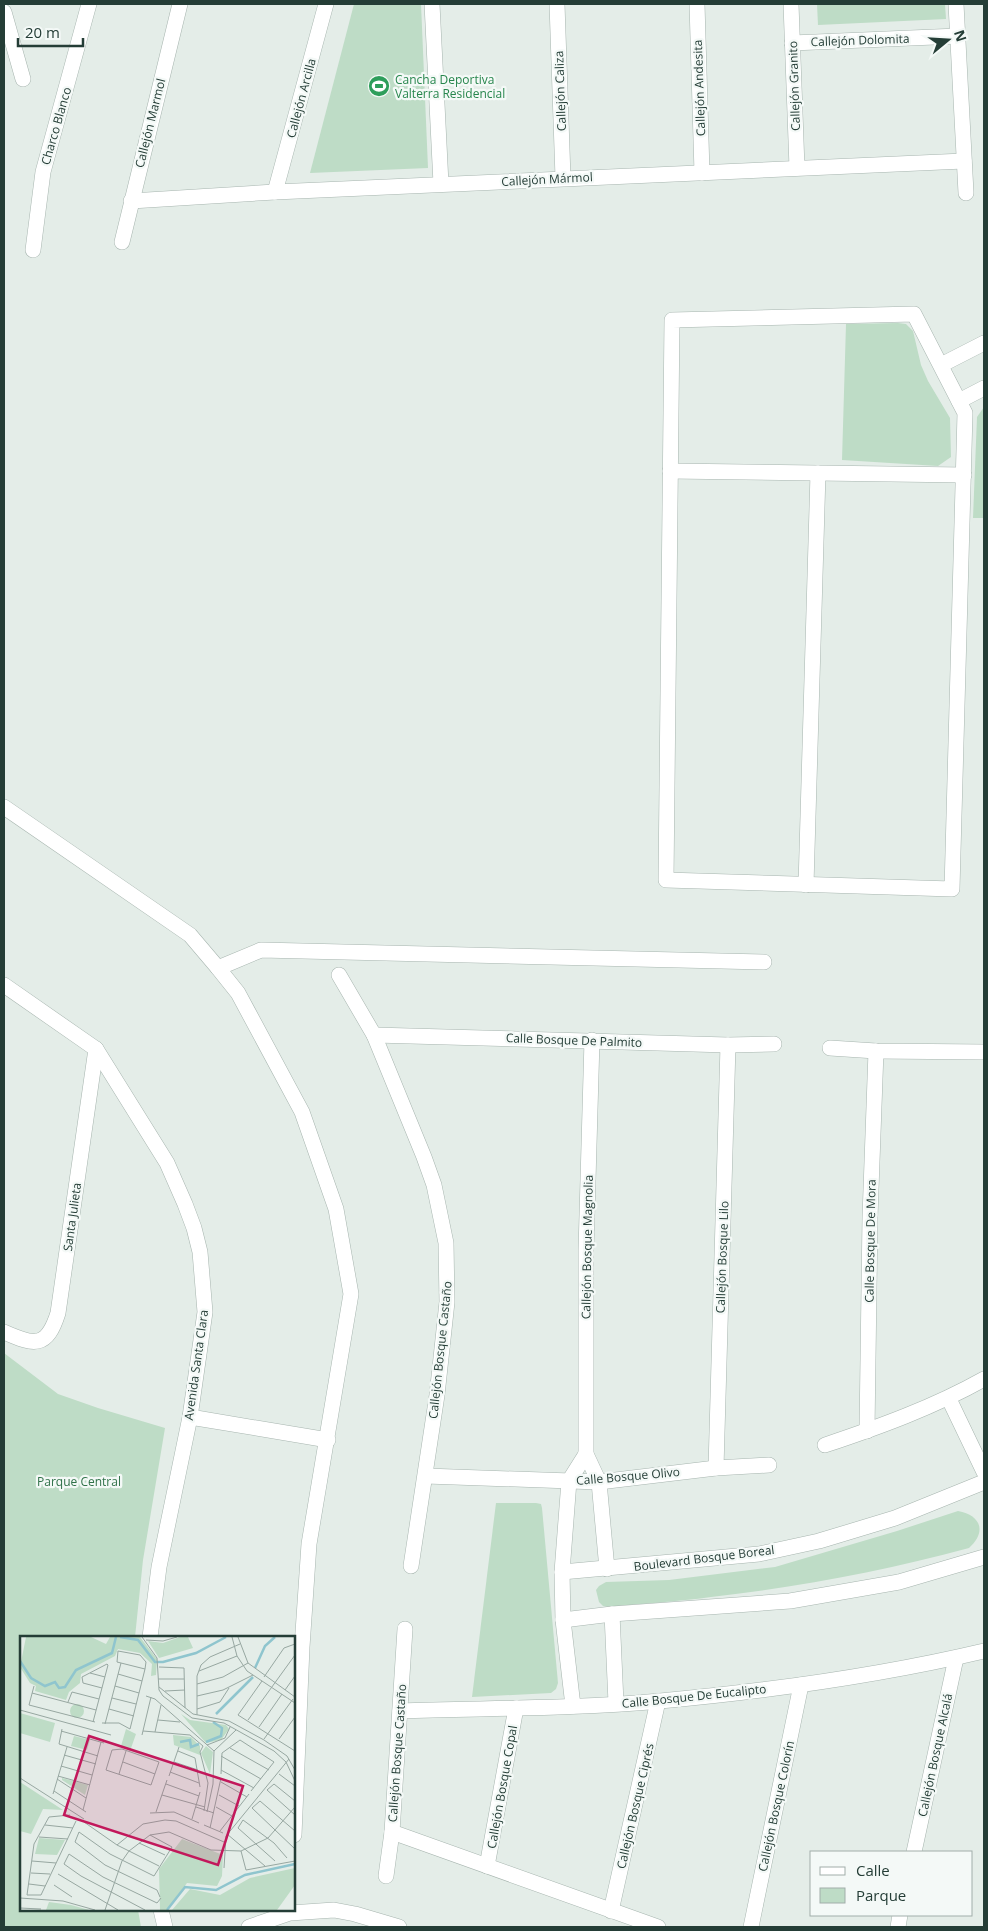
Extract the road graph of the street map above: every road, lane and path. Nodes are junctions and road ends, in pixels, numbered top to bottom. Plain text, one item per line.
1 (89, 4) edge
2 (180, 4) edge
3 (326, 4) edge
4 (432, 4) edge
5 (557, 4) edge
6 (696, 4) edge
7 (791, 4) edge
8 (956, 4) edge
9 (4, 12) edge
10 (958, 36) junction
11 (792, 43) junction
12 (23, 79) dead end
13 (964, 161) junction
14 (797, 168) junction
15 (702, 173) junction
16 (563, 178) junction
17 (441, 184) junction
18 (275, 192) junction
19 (966, 194) dead end
20 (131, 201) junction
21 (122, 242) dead end
22 (33, 250) dead end
23 (984, 343) edge
24 (940, 365) junction
25 (984, 388) edge
26 (959, 401) junction
27 (670, 471) junction
28 (818, 473) junction
29 (964, 475) junction
30 (4, 807) edge
31 (806, 885) junction
32 (764, 962) dead end
33 (218, 968) junction
34 (339, 975) dead end
35 (4, 984) edge
36 (374, 1035) junction
37 (592, 1040) junction
38 (774, 1044) dead end
39 (728, 1045) junction
40 (830, 1048) dead end
41 (96, 1049) junction
42 (876, 1051) junction
43 (984, 1052) edge
44 (4, 1332) edge
45 (984, 1379) edge
46 (949, 1399) junction
47 (190, 1417) junction
48 (867, 1431) junction
49 (328, 1440) junction
50 (825, 1445) dead end
51 (586, 1454) junction
52 (769, 1465) dead end
53 (716, 1468) junction
54 (984, 1472) edge
55 (426, 1476) junction
56 (569, 1481) junction
57 (599, 1482) junction
58 (984, 1482) edge
59 (984, 1558) edge
60 (411, 1566) dead end
61 (607, 1569) junction
62 (562, 1572) junction
63 (612, 1614) junction
64 (563, 1620) junction
65 (405, 1629) dead end
66 (150, 1636) edge
67 (984, 1651) edge
68 (956, 1658) junction
69 (801, 1685) junction
70 (658, 1701) junction
71 (616, 1703) junction
72 (573, 1706) junction
73 (516, 1708) junction
74 (400, 1710) junction
75 (295, 1812) edge
76 (392, 1832) junction
77 (914, 1851) edge
78 (487, 1866) junction
79 (386, 1876) dead end
80 (161, 1911) edge
81 (611, 1911) junction
82 (291, 1912) edge
83 (390, 1926) edge
84 (164, 1927) edge
85 (249, 1927) edge
86 (658, 1927) edge
87 (751, 1927) edge

1 - 22 street, Charco Blanco
2 - 20 street, Callejón Marmol
3 - 18 street, Callejón Arcilla
4 - 17 street
5 - 16 street, Callejón Caliza
6 - 15 street, Callejón Andesita
7 - 11 street, Callejón Granito
8 - 10 street
9 - 12 street
10 - 11 street, Callejón Dolomita
10 - 13 street
11 - 14 street, Callejón Granito
13 - 14 street, Callejón Mármol
13 - 19 street
14 - 15 street, Callejón Mármol
15 - 16 street, Callejón Mármol
16 - 17 street, Callejón Mármol
17 - 18 street, Callejón Mármol
18 - 20 street, Callejón Mármol
20 - 21 street, Callejón Marmol
23 - 24 street
24 - 26 street
24 - 27 street
25 - 26 street
26 - 29 street
27 - 28 street
27 - 31 street
28 - 29 street
28 - 31 street
29 - 31 street
30 - 33 street
32 - 33 street
33 - 49 street
34 - 36 street, Callejón Bosque Castaño
35 - 41 street, Avenida Santa Clara
36 - 37 street, Calle Bosque De Palmito
36 - 55 street, Callejón Bosque Castaño
37 - 39 street, Calle Bosque De Palmito
37 - 51 street, Callejón Bosque Magnolia
38 - 39 street, Calle Bosque De Palmito
39 - 53 street, Callejón Bosque Lilo
40 - 42 street
41 - 44 street, Santa Julieta
41 - 47 street, Avenida Santa Clara
42 - 43 street
42 - 48 street, Calle Bosque De Mora
45 - 46 street
46 - 48 street
46 - 54 street
47 - 49 street
47 - 66 street, Avenida Santa Clara
48 - 50 street
49 - 75 street
51 - 56 street
51 - 57 street, Callejón Bosque Magnolia
52 - 53 street, Calle Bosque Olivo
53 - 57 street, Calle Bosque Olivo
55 - 56 street, Calle Bosque Olivo
55 - 60 street, Callejón Bosque Castaño
56 - 57 street, Calle Bosque Olivo
56 - 62 street
57 - 61 street, Callejón Bosque Magnolia
58 - 61 street, Boulevard Bosque Boreal
59 - 63 street
61 - 62 street, Boulevard Bosque Boreal
62 - 64 street
63 - 64 street
63 - 71 street
64 - 72 street
65 - 74 street, Callejón Bosque Castaño
67 - 68 street, Calle Bosque De Eucalipto
68 - 69 street, Calle Bosque De Eucalipto
68 - 77 street, Callejón Bosque Alcalá
69 - 70 street, Calle Bosque De Eucalipto
69 - 87 street, Callejón Bosque Colorín
70 - 71 street, Calle Bosque De Eucalipto
70 - 81 street, Callejón Bosque Ciprés
71 - 72 street, Calle Bosque De Eucalipto
72 - 73 street, Calle Bosque De Eucalipto
73 - 74 street, Calle Bosque De Eucalipto
73 - 78 street, Callejón Bosque Copal
74 - 76 street, Callejón Bosque Castaño
76 - 78 street
76 - 79 street, Callejón Bosque Castaño
78 - 81 street
80 - 84 street
81 - 86 street
82 - 83 street
82 - 85 street

